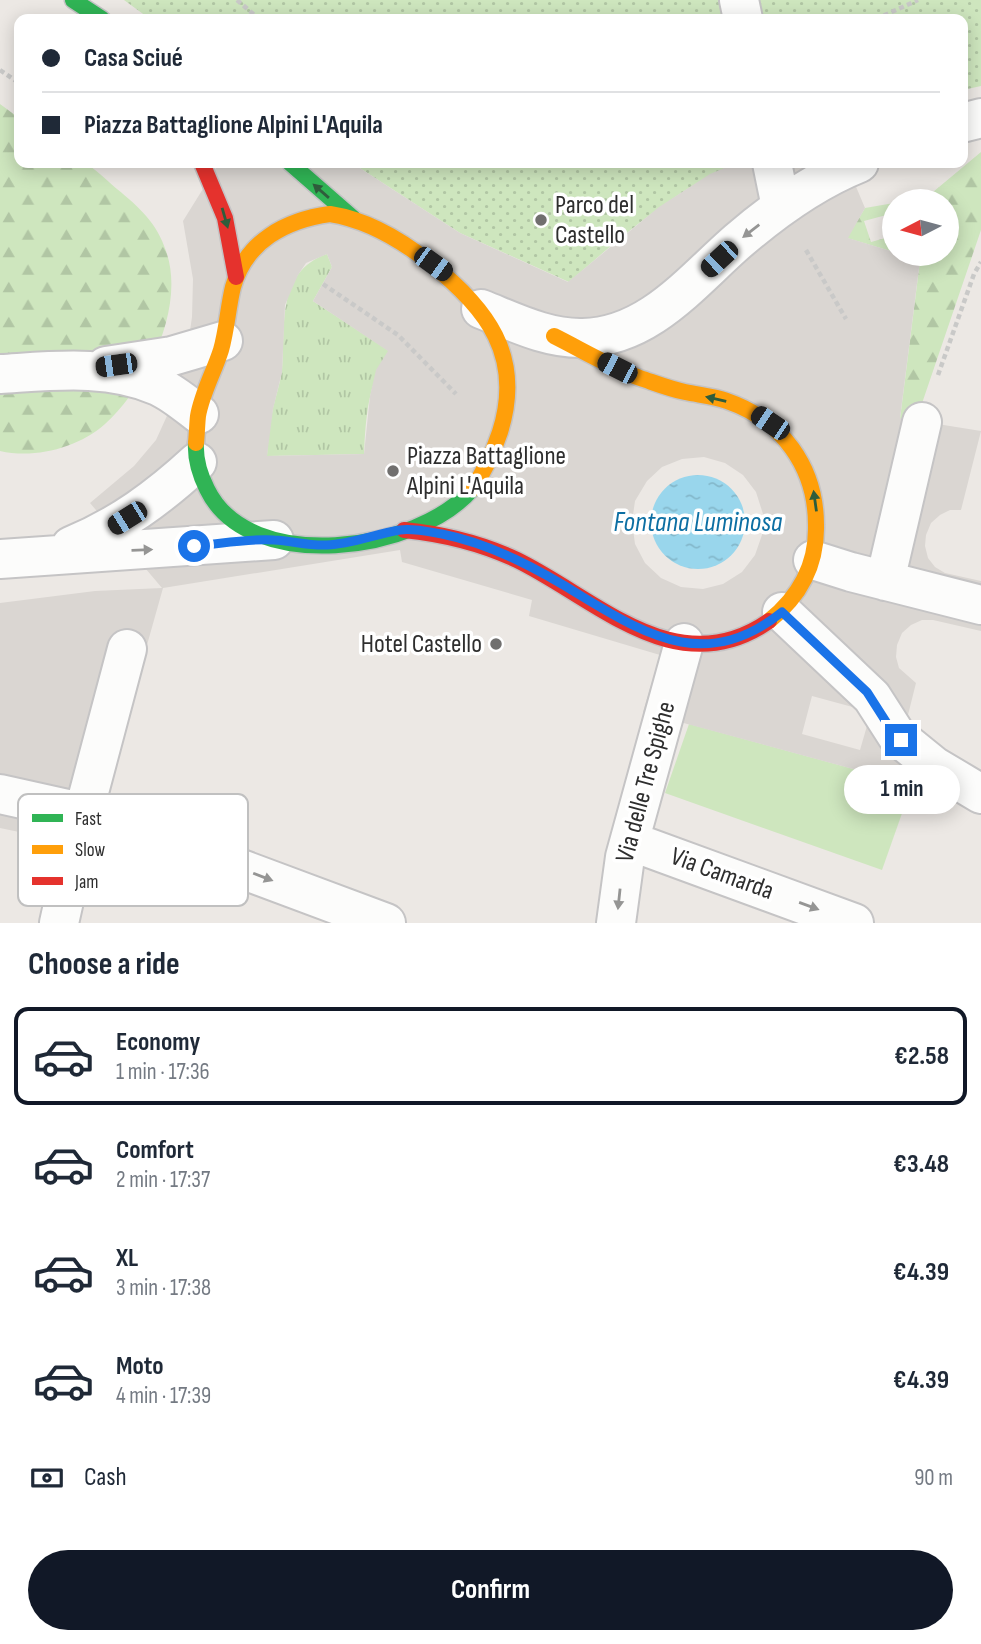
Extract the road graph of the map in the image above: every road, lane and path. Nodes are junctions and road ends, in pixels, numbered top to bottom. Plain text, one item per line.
1 (237, 0) edge
2 (918, 0) edge
3 (78, 3) edge
4 (94, 14) edge
5 (253, 14) edge
6 (887, 14) edge
7 (204, 168) edge
8 (296, 168) edge
9 (773, 168) edge
10 (847, 168) edge
11 (781, 207) junction
12 (353, 218) junction
13 (981, 262) edge
14 (236, 277) junction
15 (323, 284) dead end
16 (481, 309) junction
17 (846, 319) dead end
18 (554, 336) junction
19 (223, 341) junction
20 (72, 370) junction
21 (0, 374) edge
22 (459, 396) dead end
23 (199, 414) junction
24 (922, 422) joint
25 (197, 462) junction
26 (402, 530) junction
27 (274, 540) junction
28 (50, 555) junction
29 (0, 559) edge
30 (813, 560) junction
31 (885, 581) junction
32 (981, 605) edge
33 (782, 612) junction
34 (684, 643) junction
35 (127, 649) dead end
36 (0, 794) edge
37 (89, 794) edge
38 (981, 794) edge
39 (18, 798) edge
40 (630, 841) junction
41 (248, 872) edge
42 (386, 923) edge
43 (616, 923) edge
44 (854, 923) edge

1 - 5 path
2 - 6 path
3 - 4 street
7 -> 14 street
12 -> 8 street
9 - 11 street
10 - 11 street
11 - 17 path
11 -> 18 street
12 - 14 street
12 - 16 street
13 - 24 path
14 - 19 street
15 - 22 path
16 - 18 street
16 - 26 street
30 -> 18 street
19 - 20 street
19 - 23 street
20 - 21 street
20 - 23 street
23 - 25 street
24 - 31 street
25 - 27 street
25 - 28 street
26 - 27 street
26 - 34 street
28 -> 27 street
28 - 29 street
30 - 31 street
30 - 33 street
31 - 32 street
33 - 34 street
33 - 38 street
34 - 40 street, Via delle Tre Spighe
35 - 37 street
36 - 39 street
40 -> 43 street, Via delle Tre Spighe
40 -> 44 street, Via Camarda
41 -> 42 street

